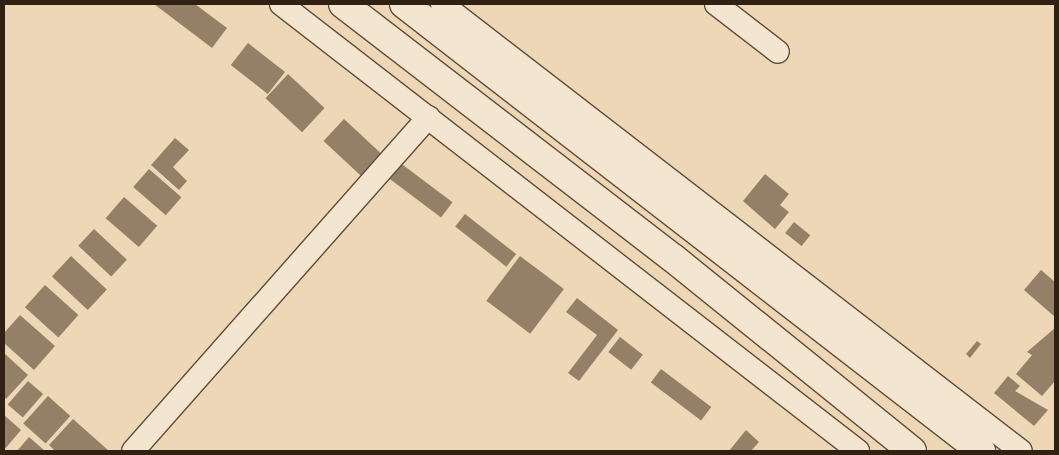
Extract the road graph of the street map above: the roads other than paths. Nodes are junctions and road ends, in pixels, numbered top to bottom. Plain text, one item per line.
1 (281, 4) edge
2 (343, 4) edge
3 (404, 4) edge
4 (442, 4) edge
5 (716, 4) edge
6 (778, 52) dead end
7 (429, 117) junction
8 (133, 451) edge
9 (858, 451) edge
10 (912, 451) edge
11 (981, 451) edge
12 (1021, 451) edge

1 - 7 street
2 - 10 main road
3 - 11 main road
4 - 12 street
5 - 6 street
7 - 8 street
7 - 9 street

